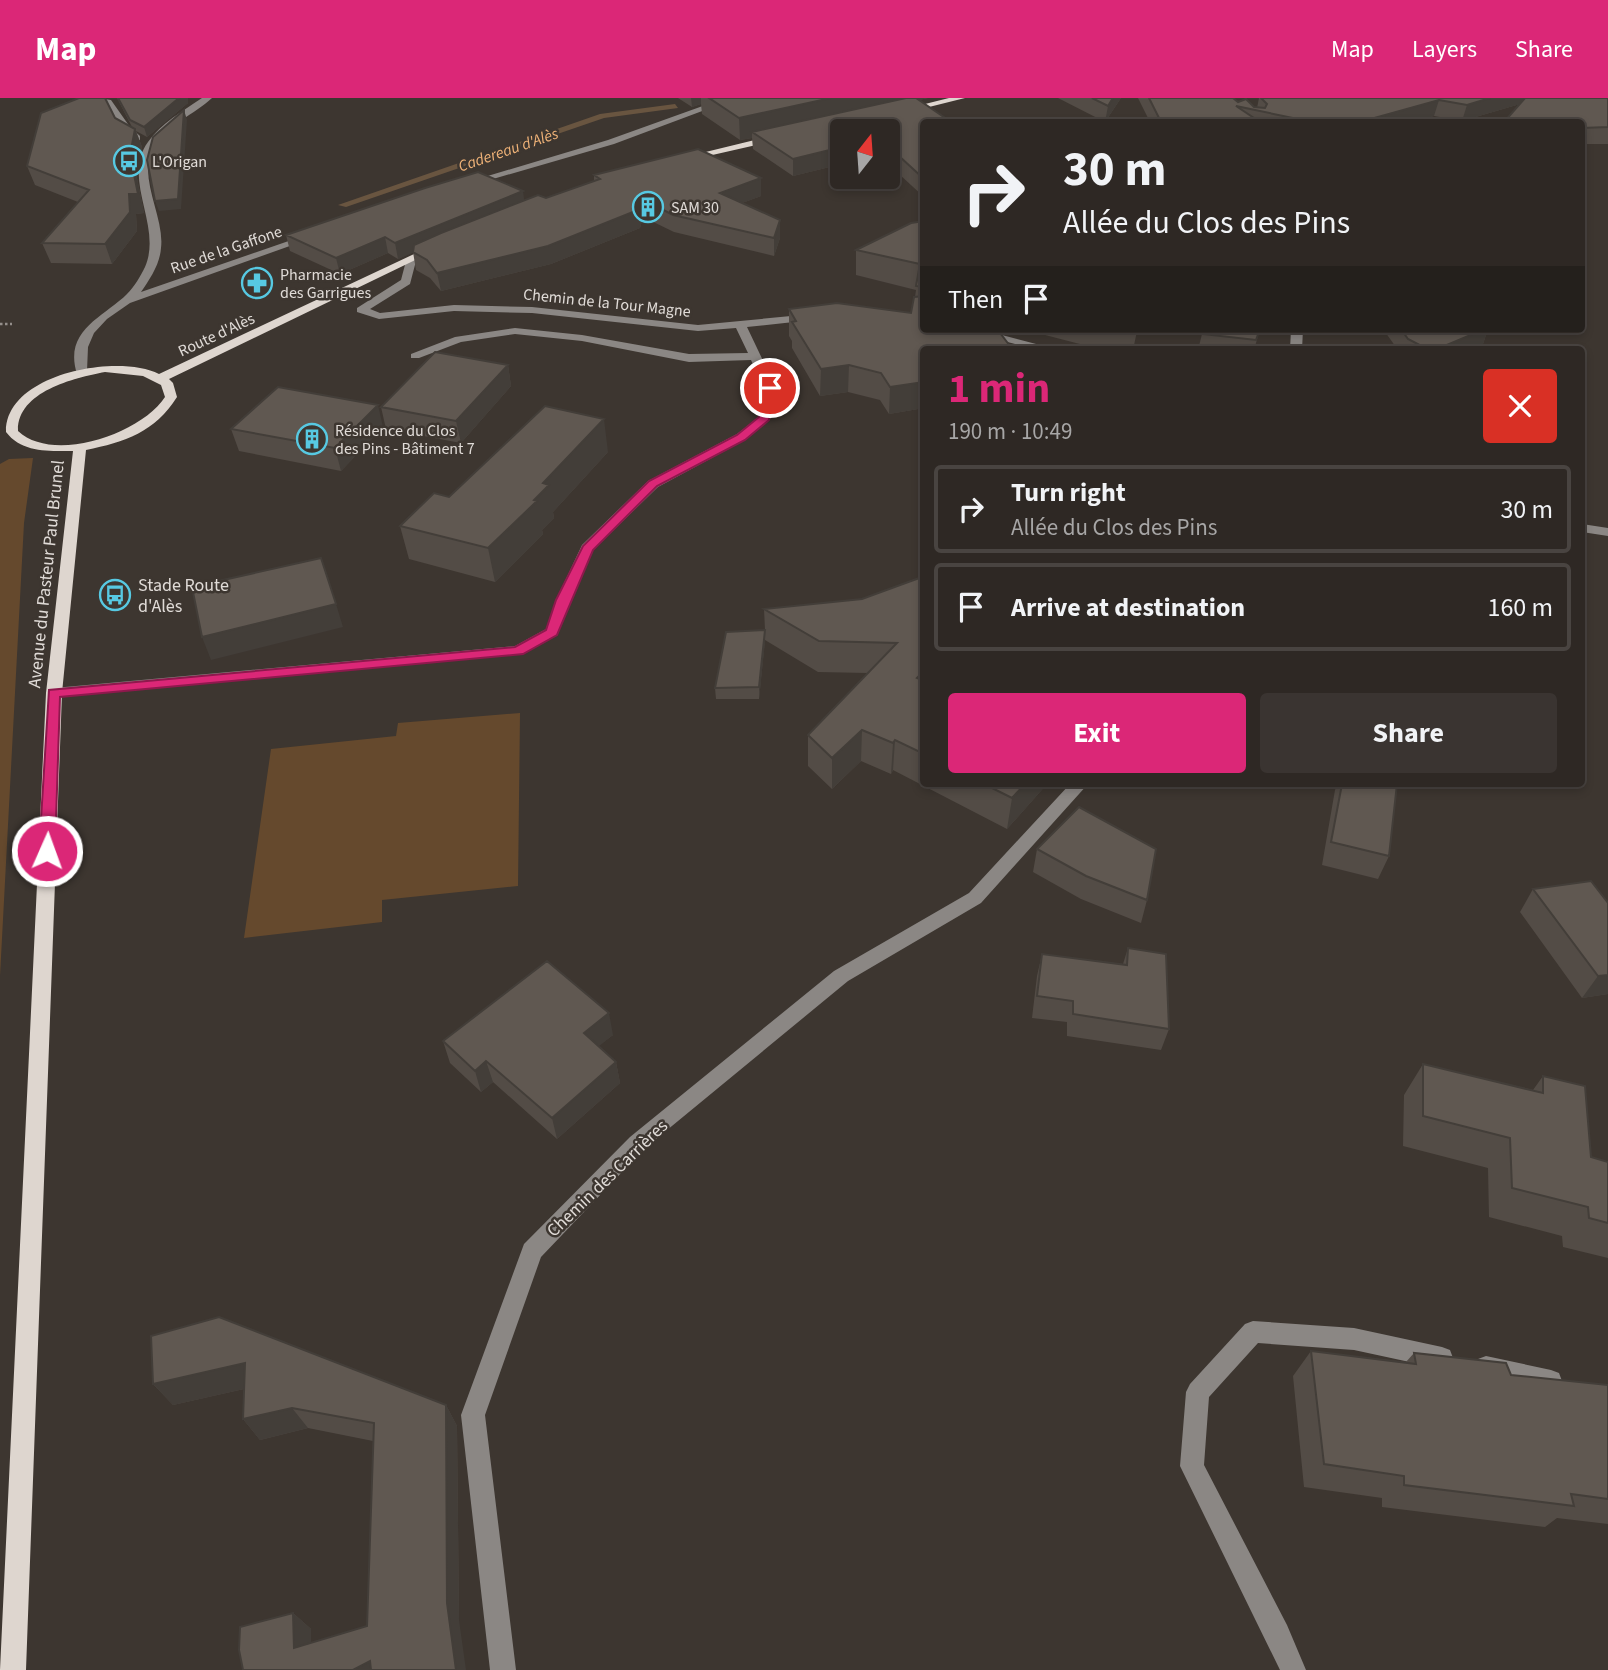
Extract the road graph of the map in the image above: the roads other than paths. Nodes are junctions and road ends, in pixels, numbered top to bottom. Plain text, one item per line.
1 (102, 98) edge
2 (208, 98) edge
3 (733, 98) edge
4 (961, 98) edge
5 (896, 112) edge
6 (791, 134) edge
7 (150, 145) junction
8 (678, 160) edge
9 (457, 187) edge
10 (316, 235) edge
11 (439, 246) edge
12 (411, 261) junction
13 (128, 300) junction
14 (831, 315) edge
15 (741, 326) junction
16 (981, 333) edge
17 (1036, 346) edge
18 (415, 356) dead end
19 (754, 356) junction
20 (81, 372) junction
21 (161, 378) junction
22 (80, 448) junction
23 (1585, 528) edge
24 (1608, 532) edge
25 (54, 693) junction
26 (1077, 787) edge
27 (1568, 1385) edge
28 (13, 1670) edge
29 (503, 1670) edge
30 (1293, 1670) edge

1 - 7 street
2 - 7 street
3 - 9 street
4 - 5 main road
6 - 8 main road
7 - 13 street
10 - 13 street, Rue de la Gaffone
11 - 12 main road, Route d'Alès
12 - 15 street, Chemin de la Tour Magne
12 - 21 main road, Route d'Alès
13 - 20 street
14 - 15 street, Chemin de la Tour Magne
15 - 19 street
16 - 17 street
18 - 19 street
19 - 25 street
20 - 21 main road
20 - 22 main road
21 - 22 main road
22 - 25 main road, Avenue du Pasteur Paul Brunel
23 - 24 street
25 - 28 main road, Avenue du Pasteur Paul Brunel
26 - 29 street, Chemin des Carrières
27 - 30 street

